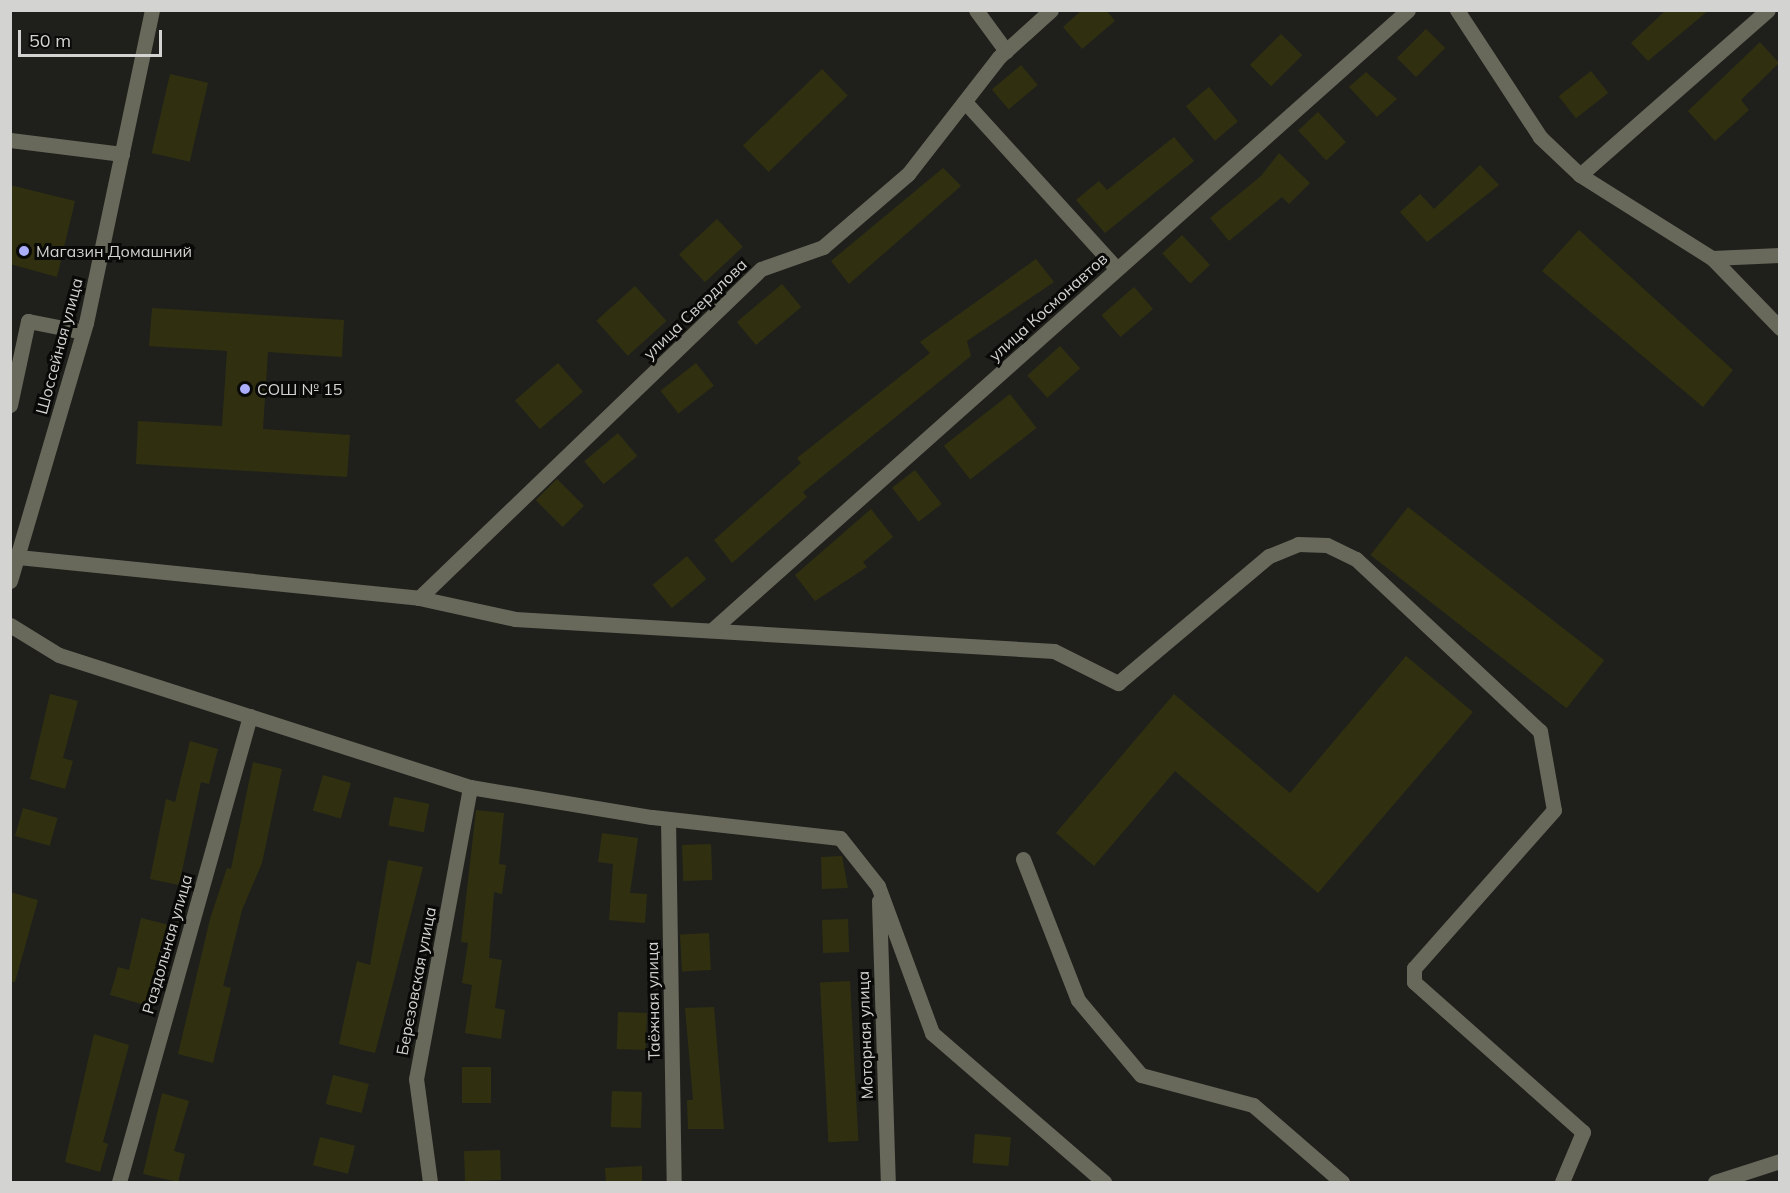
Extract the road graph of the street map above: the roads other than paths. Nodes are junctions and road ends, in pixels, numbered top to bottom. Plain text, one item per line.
1 (152, 10) edge
2 (976, 10) edge
3 (1051, 10) edge
4 (1408, 10) edge
5 (1457, 10) edge
6 (1768, 10) edge
7 (1006, 51) junction
8 (966, 103) junction
9 (10, 140) edge
10 (122, 154) junction
11 (1580, 175) junction
12 (1779, 255) edge
13 (1713, 258) junction
14 (1118, 269) junction
15 (1779, 328) edge
16 (83, 332) junction
17 (10, 405) edge
18 (18, 557) junction
19 (10, 581) edge
20 (419, 598) junction
21 (10, 625) edge
22 (712, 630) junction
23 (250, 716) junction
24 (470, 787) junction
25 (668, 819) junction
26 (1023, 859) dead end
27 (878, 886) junction
28 (1779, 1161) edge
29 (119, 1182) edge
30 (430, 1182) edge
31 (674, 1182) edge
32 (888, 1182) edge
33 (1104, 1182) edge
34 (1342, 1182) edge
35 (1562, 1182) edge
36 (1715, 1182) edge

1 - 10 street, Шоссейная улица
2 - 7 street
3 - 7 street, улица Свердлова
4 - 14 street, улица Космонавтов
5 - 11 street
6 - 11 street
7 - 8 street, улица Свердлова
8 - 14 street
8 - 20 street, улица Свердлова
9 - 10 street
10 - 16 street, Шоссейная улица
11 - 13 street
12 - 13 street
13 - 15 street
14 - 22 street, улица Космонавтов
16 - 17 street
16 - 18 street, Шоссейная улица
18 - 19 street, Шоссейная улица
18 - 20 street
20 - 22 street
21 - 23 street
22 - 35 street
23 - 24 street
23 - 29 street, Раздольная улица
24 - 25 street
24 - 30 street, Березовская улица
25 - 27 street
25 - 31 street, Таёжная улица
26 - 34 street
27 - 32 street, Моторная улица
27 - 33 street
28 - 36 street

